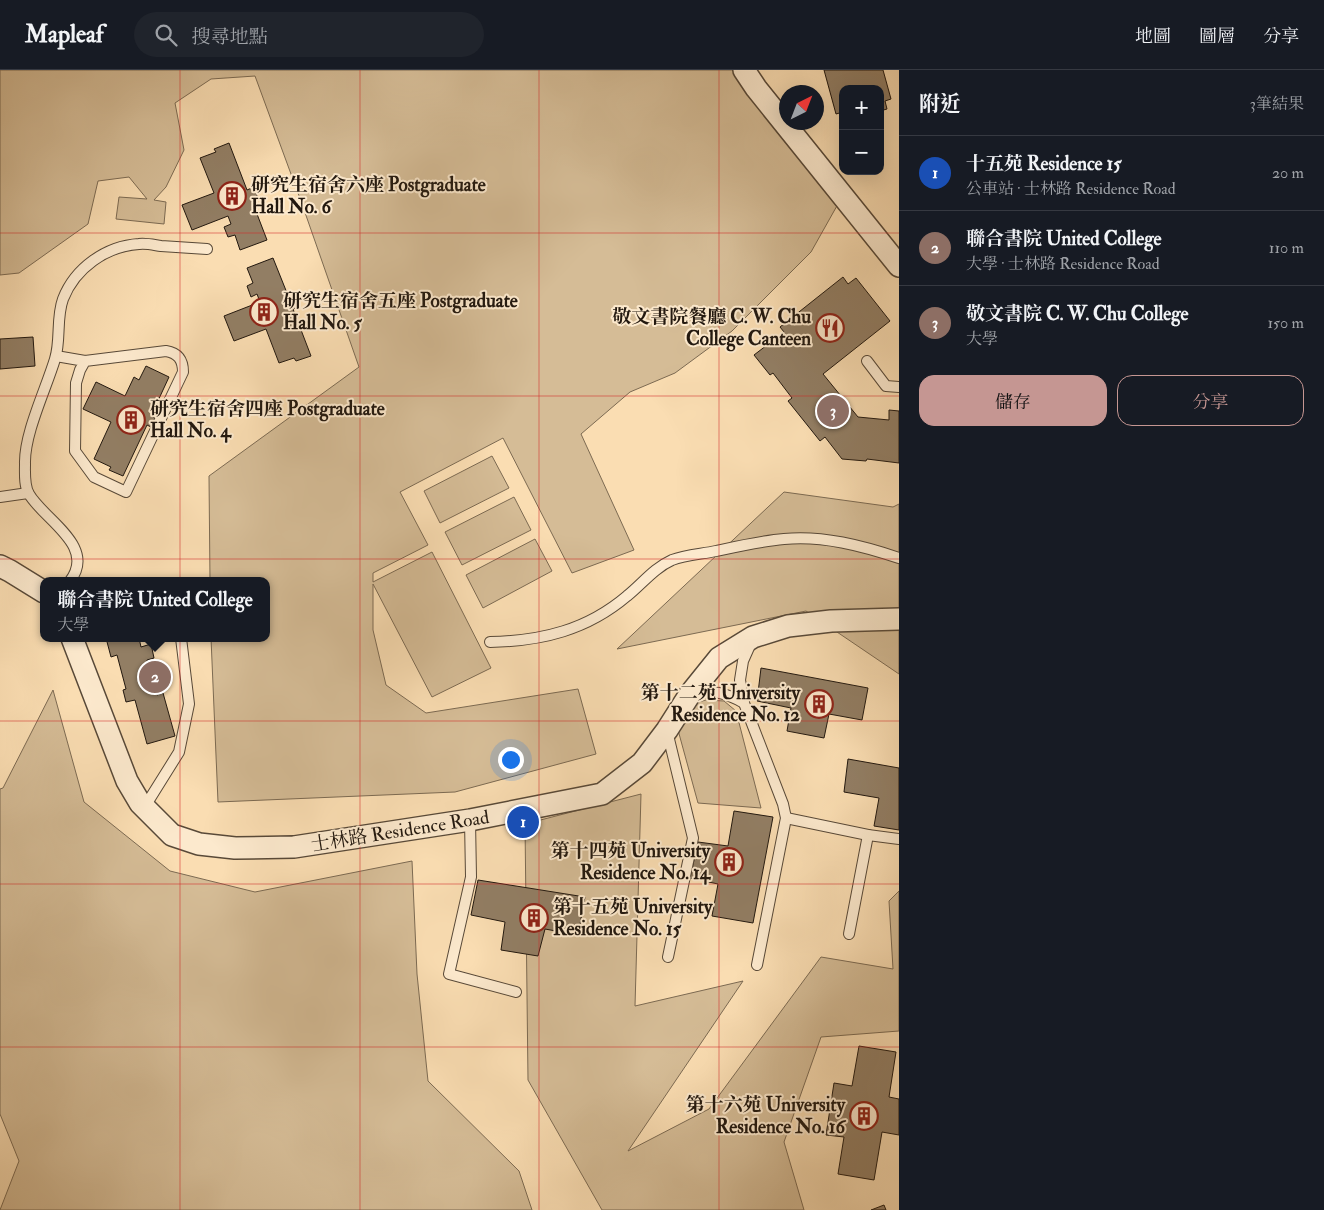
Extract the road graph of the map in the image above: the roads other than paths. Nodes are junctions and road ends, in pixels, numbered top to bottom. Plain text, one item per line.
1 (744, 70) edge
2 (207, 249) dead end
3 (899, 266) edge
4 (56, 356) junction
5 (85, 361) junction
6 (866, 361) dead end
7 (899, 388) edge
8 (28, 493) junction
9 (0, 497) edge
10 (899, 558) edge
11 (0, 566) edge
12 (72, 577) edge
13 (40, 590) edge
14 (899, 619) edge
15 (753, 637) junction
16 (74, 642) edge
17 (181, 642) edge
18 (490, 642) dead end
19 (690, 694) junction
20 (744, 703) junction
21 (667, 730) junction
22 (144, 808) junction
23 (786, 818) junction
24 (470, 820) junction
25 (868, 835) junction
26 (899, 839) edge
27 (849, 934) dead end
28 (668, 957) dead end
29 (757, 965) dead end
30 (516, 992) dead end

1 - 3 street
2 - 4 lane
4 - 5 lane
4 - 8 lane
5 - 5 lane
6 - 7 lane
8 - 9 lane
8 - 12 lane
10 - 18 lane
11 - 13 street
14 - 15 street, 士林路 Residence Road
15 - 19 street, 士林路 Residence Road
15 - 20 lane
16 - 22 street, 士林路 Residence Road
17 - 22 lane
19 - 20 lane
19 - 21 street, 士林路 Residence Road
20 - 23 lane
21 - 24 street, 士林路 Residence Road
21 - 28 lane
22 - 24 street, 士林路 Residence Road
23 - 25 lane
23 - 29 lane
24 - 30 lane
25 - 26 lane
25 - 27 lane

